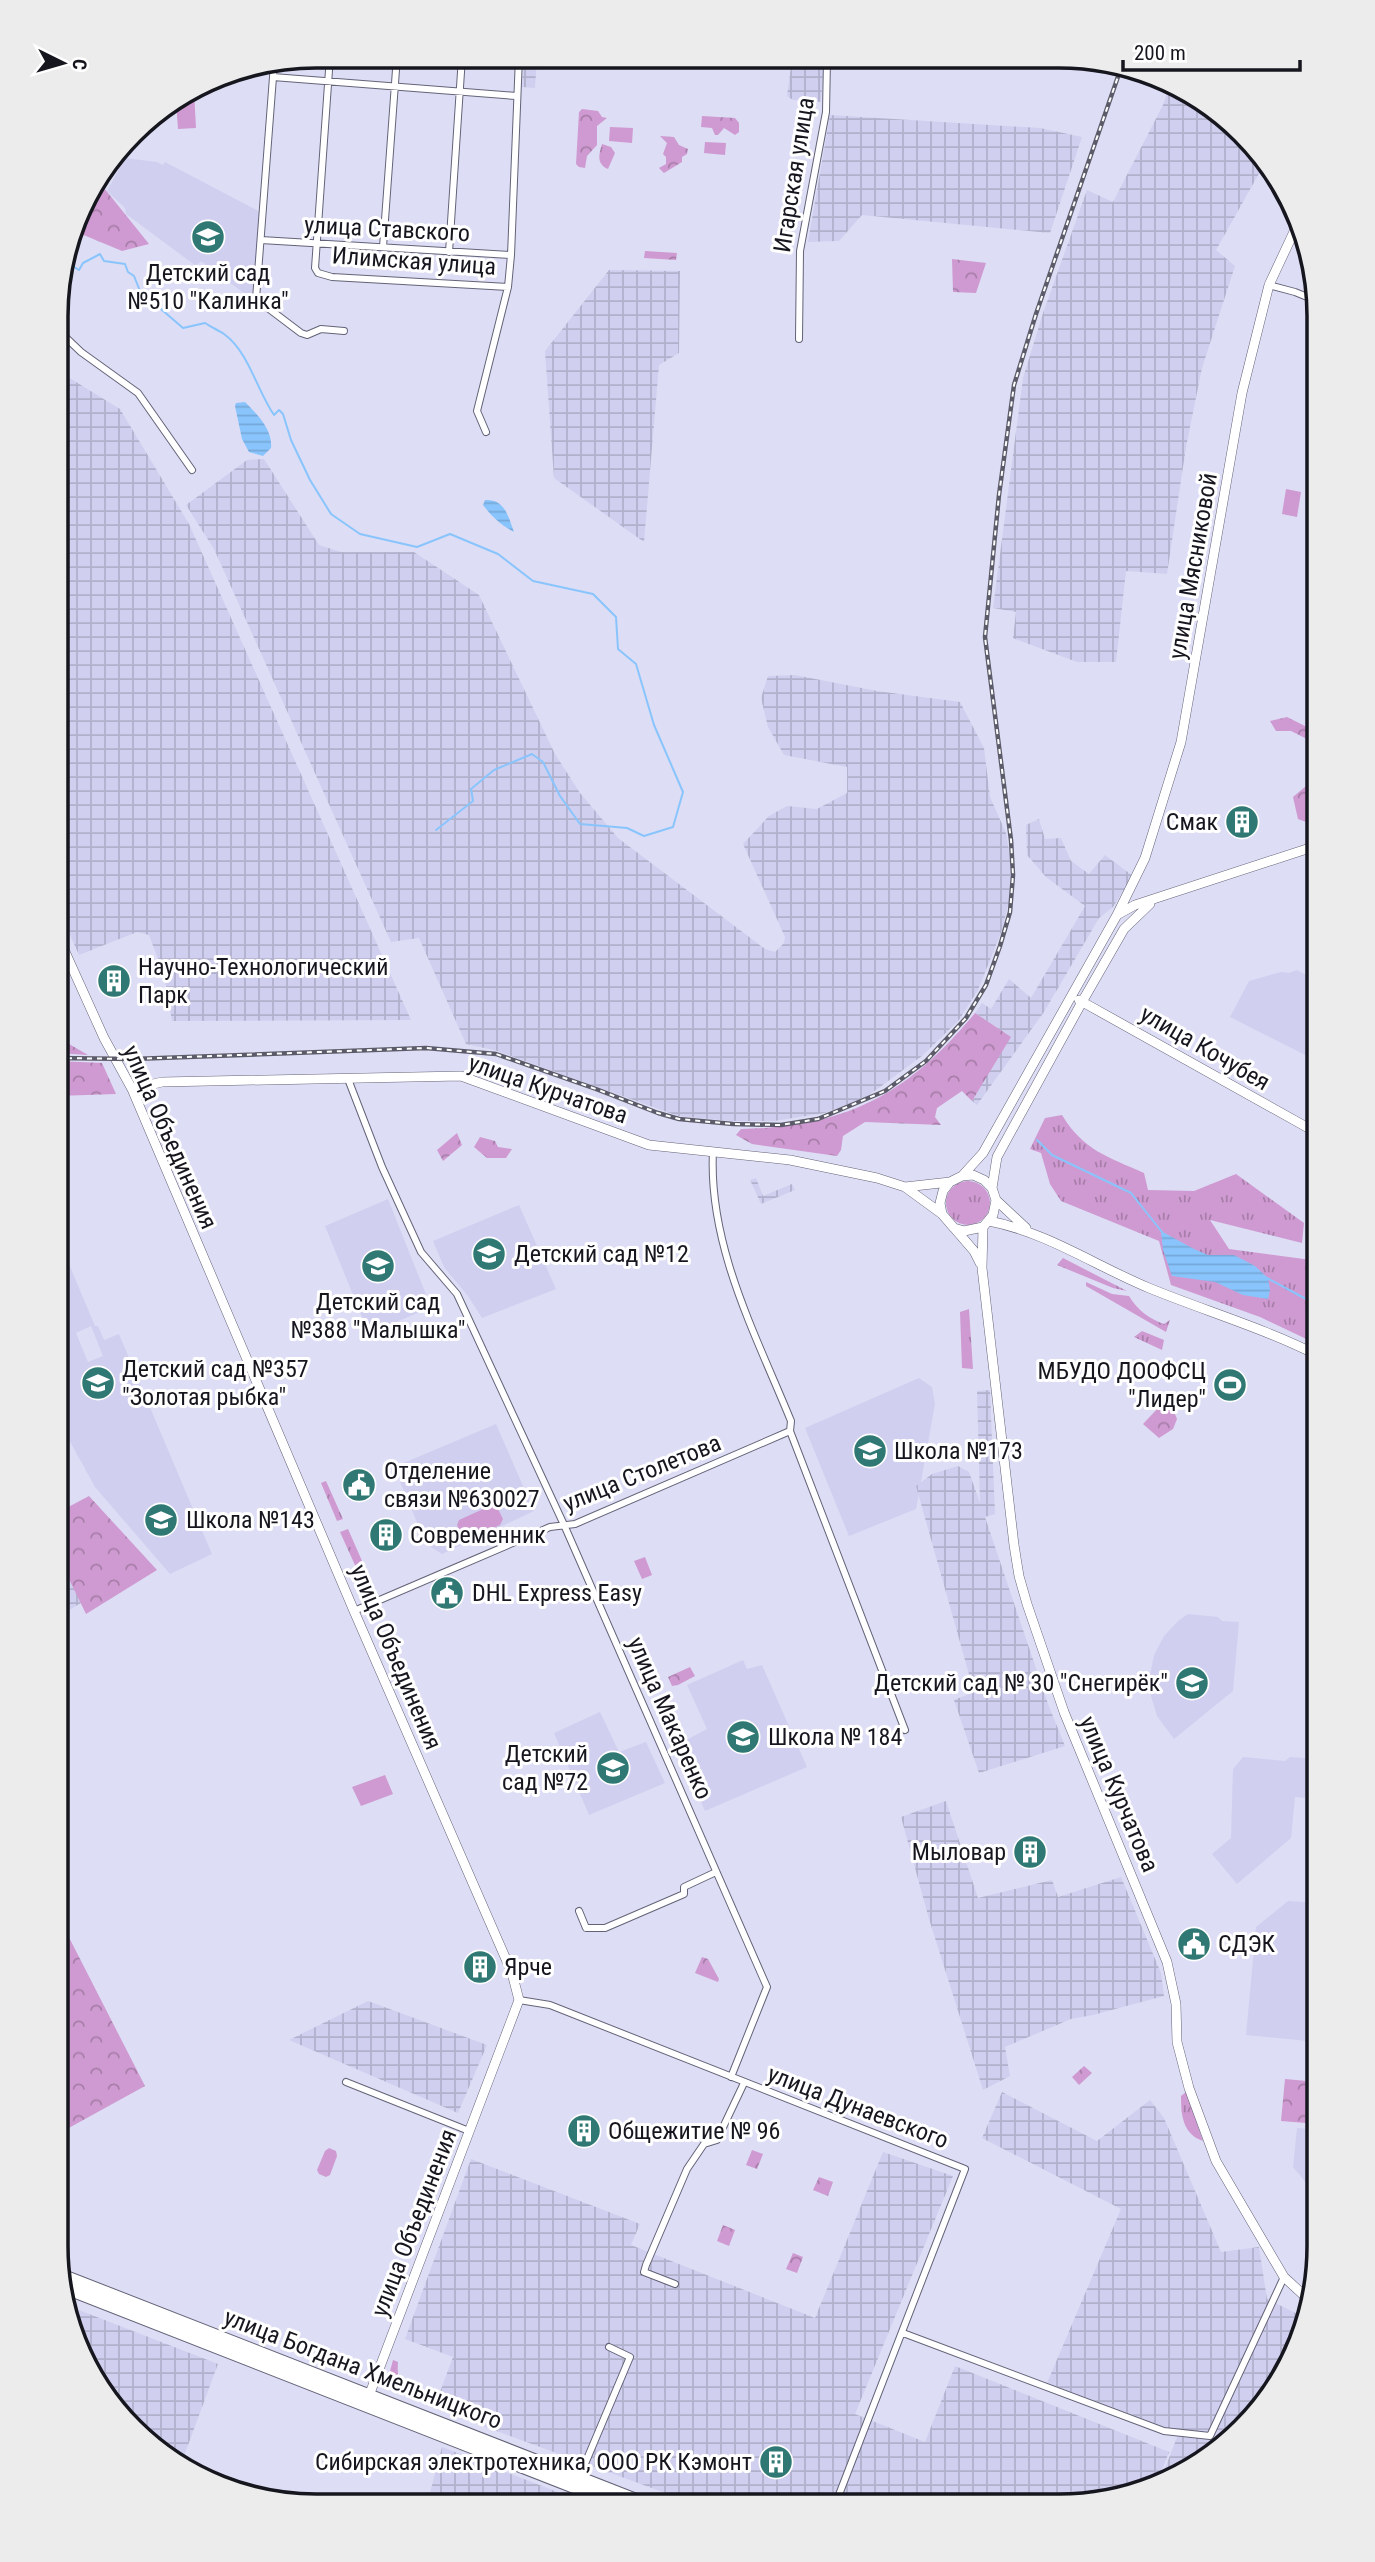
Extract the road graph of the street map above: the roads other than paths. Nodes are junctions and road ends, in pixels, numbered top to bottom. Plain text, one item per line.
1 (827, 68) edge
2 (329, 69) edge
3 (396, 69) edge
4 (461, 69) edge
5 (518, 69) edge
6 (273, 72) edge
7 (273, 77) junction
8 (329, 81) junction
9 (395, 87) junction
10 (460, 93) junction
11 (516, 96) junction
12 (1293, 233) edge
13 (261, 240) junction
14 (317, 244) junction
15 (383, 247) junction
16 (449, 252) junction
17 (511, 255) junction
18 (1269, 285) junction
19 (508, 286) junction
20 (1306, 296) edge
21 (344, 331) dead end
22 (68, 340) edge
23 (799, 340) dead end
24 (486, 432) dead end
25 (192, 470) dead end
26 (1307, 849) edge
27 (1154, 901) junction
28 (1117, 915) junction
29 (68, 958) edge
30 (1072, 997) junction
31 (1082, 1002) junction
32 (348, 1079) junction
33 (132, 1089) junction
34 (1307, 1127) edge
35 (713, 1151) junction
36 (962, 1175) junction
37 (950, 1182) junction
38 (905, 1187) junction
39 (992, 1188) junction
40 (996, 1200) junction
41 (942, 1214) junction
42 (986, 1224) junction
43 (954, 1228) junction
44 (1032, 1234) junction
45 (982, 1268) junction
46 (1307, 1350) edge
47 (790, 1431) junction
48 (565, 1527) junction
49 (354, 1611) junction
50 (905, 1730) dead end
51 (716, 1872) junction
52 (579, 1911) dead end
53 (519, 2000) junction
54 (731, 2077) junction
55 (346, 2082) dead end
56 (744, 2083) junction
57 (469, 2131) junction
58 (1284, 2277) junction
59 (70, 2280) edge
60 (675, 2284) dead end
61 (72, 2289) edge
62 (1302, 2294) edge
63 (97, 2295) junction
64 (903, 2333) junction
65 (609, 2347) dead end
66 (367, 2401) junction
67 (579, 2478) junction
68 (593, 2494) edge
69 (620, 2494) edge
70 (839, 2494) edge

1 - 23 street, Игарская улица
2 - 8 street
3 - 9 street
4 - 10 street
5 - 11 street
6 - 7 street
7 - 8 street
7 - 13 street
8 - 9 street
8 - 14 street
9 - 10 street
9 - 15 street
10 - 11 street
10 - 16 street
11 - 17 street
12 - 18 street, улица Мясниковой
13 - 14 street, улица Ставского
13 - 21 street
14 - 15 street, улица Ставского
14 - 19 street, Илимская улица
15 - 16 street, улица Ставского
16 - 17 street, улица Ставского
17 - 19 street
18 - 20 street
18 - 28 street, улица Мясниковой
19 - 24 street
22 - 25 street
26 - 27 street
27 - 28 street
27 - 31 street
28 - 30 street, улица Мясниковой
29 - 33 street, улица Объединения
30 - 31 street, улица Кочубея
30 - 36 street, улица Мясниковой
31 - 34 street, улица Кочубея
31 - 39 street
32 - 33 street, улица Курчатова
32 - 35 street, улица Курчатова
32 - 48 street, улица Макаренко
33 - 49 street, улица Объединения
35 - 38 street, улица Курчатова
35 - 47 street
36 - 37 street
36 - 39 street
37 - 38 street, улица Курчатова
37 - 41 street
38 - 41 street, улица Курчатова
39 - 40 street
40 - 42 street
40 - 44 street
41 - 43 street
42 - 43 street
42 - 44 street
42 - 45 street, улица Курчатова
43 - 45 street
44 - 46 street
45 - 58 street, улица Курчатова
47 - 48 street, улица Столетова
47 - 50 street
48 - 49 street, улица Столетова
48 - 51 street, улица Макаренко
49 - 53 street, улица Объединения
51 - 52 street
51 - 54 street, улица Макаренко
53 - 54 street, улица Дунаевского
53 - 57 street, улица Объединения
54 - 56 street, улица Дунаевского
55 - 57 street
56 - 60 street
56 - 64 street, улица Дунаевского
57 - 66 street, улица Объединения
58 - 62 street, улица Курчатова
58 - 64 street
59 - 63 highway, улица Богдана Хмельницкого
61 - 63 highway, улица Богдана Хмельницкого
63 - 66 highway, улица Богдана Хмельницкого
64 - 70 street, улица Дунаевского
65 - 67 street
66 - 67 highway, улица Богдана Хмельницкого
66 - 68 highway, улица Богдана Хмельницкого
67 - 69 highway, улица Богдана Хмельницкого

